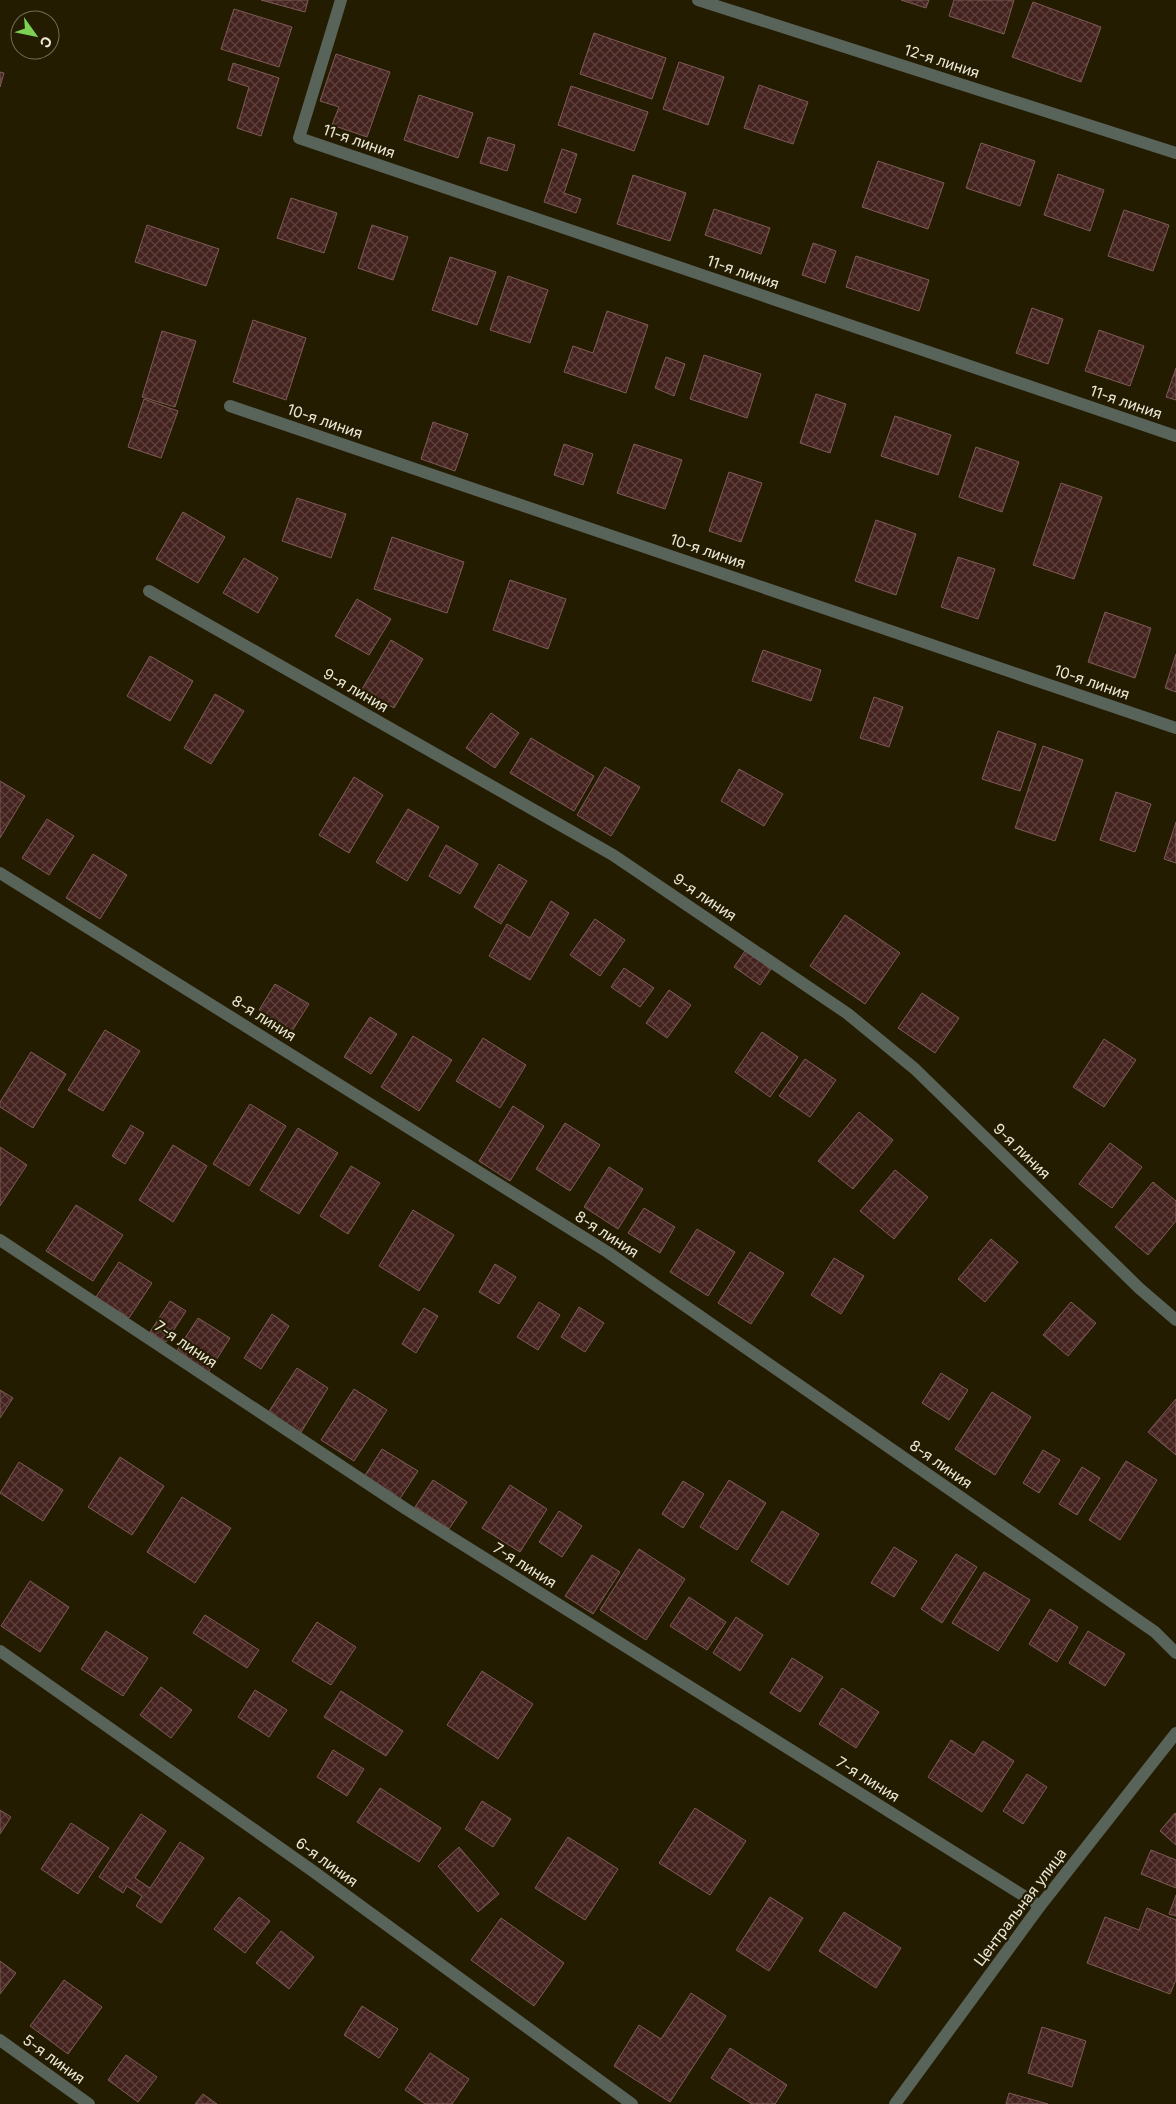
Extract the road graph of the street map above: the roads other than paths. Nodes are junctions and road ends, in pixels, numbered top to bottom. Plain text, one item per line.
1 (341, 0) edge
2 (698, 0) edge
3 (1176, 153) edge
4 (230, 406) dead end
5 (1176, 436) edge
6 (149, 591) dead end
7 (1176, 728) edge
8 (0, 873) edge
9 (0, 1240) edge
10 (1176, 1320) edge
11 (0, 1651) edge
12 (1176, 1653) edge
13 (1176, 1734) edge
14 (1040, 1906) junction
15 (0, 2040) edge
16 (89, 2104) edge
17 (632, 2104) edge
18 (895, 2104) edge

1 - 5 street, 11-я линия
2 - 3 street, 12-я линия
4 - 7 street, 10-я линия
6 - 10 street, 9-я линия
8 - 12 street, 8-я линия
9 - 14 street, 7-я линия
11 - 17 street, 6-я линия
13 - 14 street, Центральная улица
14 - 18 street, Центральная улица
15 - 16 street, 5-я линия

